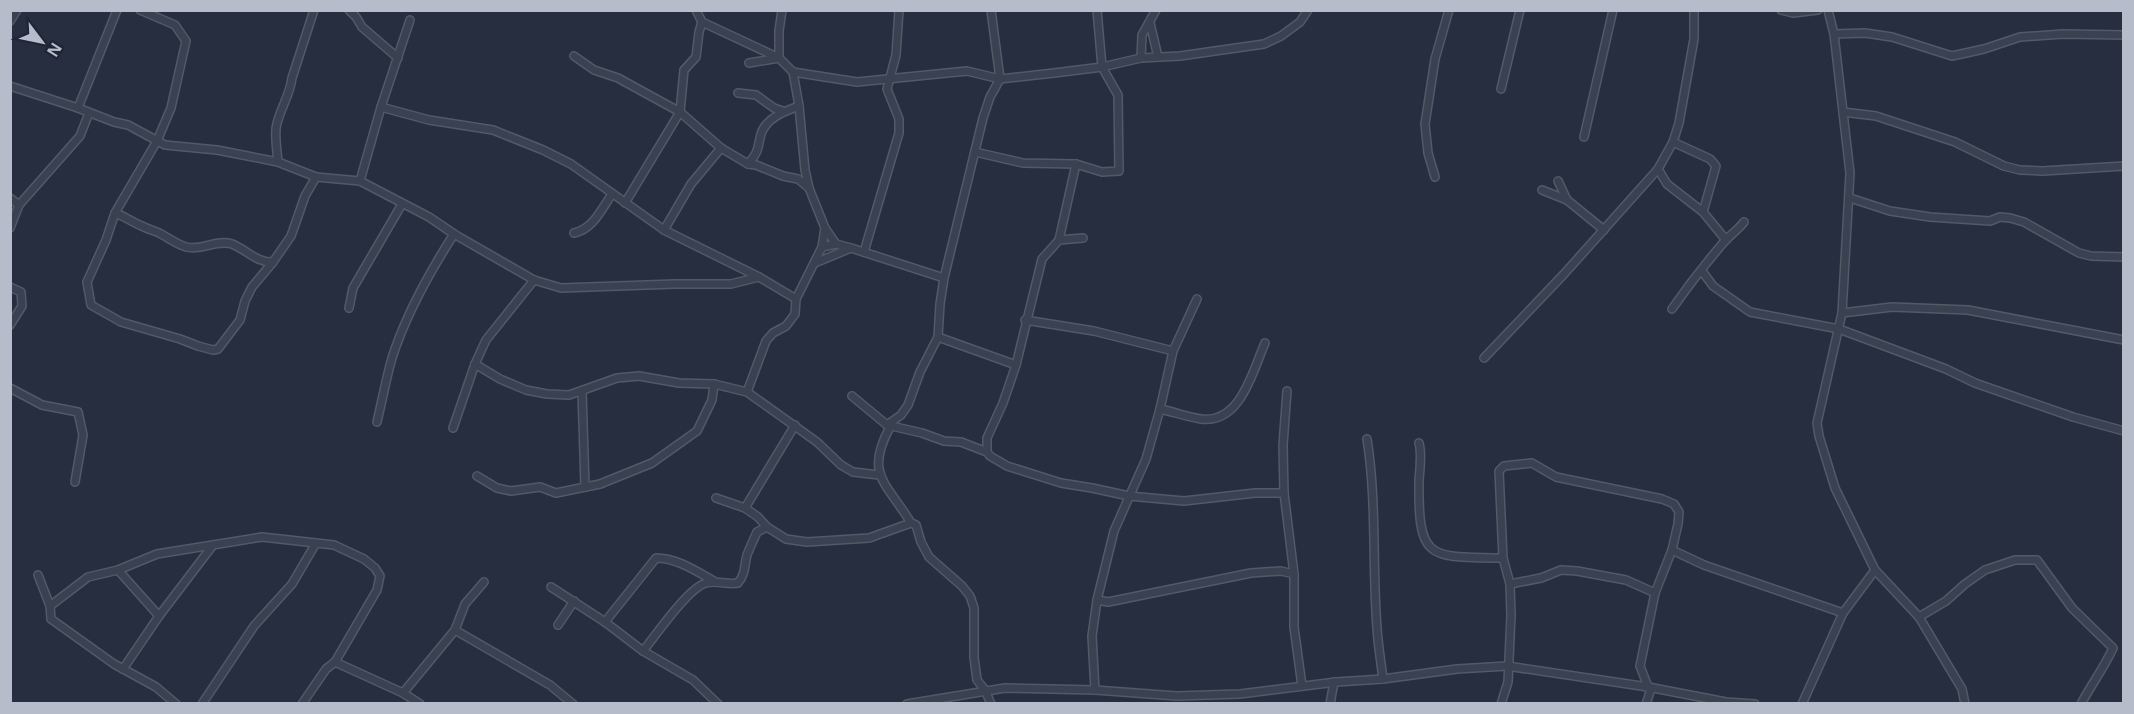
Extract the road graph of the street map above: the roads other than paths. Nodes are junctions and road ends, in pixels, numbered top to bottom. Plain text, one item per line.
1 (17, 10) edge
2 (117, 10) edge
3 (140, 10) edge
4 (314, 10) edge
5 (349, 10) edge
6 (696, 10) edge
7 (782, 10) edge
8 (899, 10) edge
9 (991, 10) edge
10 (1097, 10) edge
11 (1156, 10) edge
12 (1308, 10) edge
13 (1449, 10) edge
14 (1520, 10) edge
15 (1612, 10) edge
16 (1694, 10) edge
17 (1781, 10) edge
18 (1818, 10) edge
19 (1828, 10) edge
20 (410, 20) dead end
21 (10, 21) edge
22 (702, 22) junction
23 (1150, 23) junction
24 (1834, 34) junction
25 (2124, 35) edge
26 (574, 56) dead end
27 (1158, 57) junction
28 (398, 58) junction
29 (779, 58) junction
30 (1141, 58) junction
31 (749, 63) dead end
32 (1102, 67) junction
33 (793, 72) junction
34 (1000, 79) junction
35 (890, 80) junction
36 (10, 86) edge
37 (1501, 89) dead end
38 (738, 93) dead end
39 (381, 106) junction
40 (799, 106) junction
41 (78, 108) junction
42 (783, 111) junction
43 (680, 112) junction
44 (1843, 112) junction
45 (89, 113) junction
46 (1584, 137) dead end
47 (157, 141) junction
48 (1673, 142) junction
49 (721, 148) junction
50 (975, 152) junction
51 (278, 162) junction
52 (748, 164) junction
53 (1076, 164) junction
54 (2124, 166) edge
55 (1658, 169) junction
56 (805, 171) junction
57 (316, 177) junction
58 (1435, 177) dead end
59 (798, 179) junction
60 (1558, 181) dead end
61 (360, 182) junction
62 (809, 188) junction
63 (1542, 190) dead end
64 (612, 194) junction
65 (10, 198) edge
66 (1850, 198) junction
67 (1567, 200) junction
68 (625, 203) junction
69 (402, 204) junction
70 (19, 205) junction
71 (1703, 212) junction
72 (115, 213) junction
73 (1744, 222) dead end
74 (10, 228) edge
75 (825, 228) junction
76 (664, 230) junction
77 (1604, 230) junction
78 (574, 233) dead end
79 (454, 234) junction
80 (1083, 238) dead end
81 (1059, 240) junction
82 (1726, 240) junction
83 (836, 244) junction
84 (822, 247) junction
85 (851, 248) junction
86 (864, 252) junction
87 (2124, 257) edge
88 (273, 262) junction
89 (815, 263) junction
90 (1702, 271) junction
91 (759, 277) junction
92 (944, 278) junction
93 (534, 280) junction
94 (10, 287) edge
95 (796, 299) junction
96 (1197, 299) dead end
97 (349, 308) dead end
98 (1672, 309) dead end
99 (1842, 313) junction
100 (1025, 320) junction
101 (10, 325) edge
102 (1839, 329) junction
103 (938, 338) junction
104 (2124, 340) edge
105 (1265, 343) dead end
106 (1173, 351) junction
107 (1484, 358) dead end
108 (475, 364) junction
109 (1016, 365) junction
110 (714, 384) junction
111 (10, 388) edge
112 (582, 391) junction
113 (1287, 391) dead end
114 (747, 392) junction
115 (852, 396) dead end
116 (1160, 409) junction
117 (377, 422) dead end
118 (795, 425) junction
119 (887, 425) junction
120 (453, 428) dead end
121 (2124, 431) edge
122 (1367, 439) dead end
123 (1419, 443) dead end
124 (987, 452) junction
125 (879, 475) junction
126 (477, 476) dead end
127 (75, 482) dead end
128 (585, 487) junction
129 (1284, 493) junction
130 (1129, 496) junction
131 (716, 498) dead end
132 (745, 508) junction
133 (911, 523) junction
134 (766, 527) junction
135 (315, 543) junction
136 (213, 545) junction
137 (1672, 550) junction
138 (1503, 558) junction
139 (118, 570) junction
140 (1875, 570) junction
141 (1294, 574) junction
142 (38, 575) dead end
143 (714, 581) junction
144 (484, 582) dead end
145 (1510, 584) junction
146 (551, 587) dead end
147 (1655, 593) junction
148 (1097, 600) junction
149 (574, 601) junction
150 (50, 606) junction
151 (1843, 614) junction
152 (159, 615) junction
153 (1919, 617) junction
154 (605, 622) junction
155 (558, 625) dead end
156 (455, 630) junction
157 (644, 651) junction
158 (335, 662) junction
159 (1507, 666) junction
160 (123, 669) junction
161 (1383, 679) junction
162 (1334, 682) junction
163 (1302, 686) junction
164 (1648, 687) junction
165 (985, 690) junction
166 (1095, 690) junction
167 (403, 693) junction
168 (1177, 700) edge
169 (1725, 703) edge
170 (176, 704) edge
171 (202, 704) edge
172 (302, 704) edge
173 (420, 704) edge
174 (573, 704) edge
175 (718, 704) edge
176 (907, 704) edge
177 (991, 704) edge
178 (1330, 704) edge
179 (1501, 704) edge
180 (1646, 704) edge
181 (1755, 704) edge
182 (1802, 704) edge
183 (1965, 704) edge
184 (2081, 704) edge

1 - 21 street
2 - 41 street
3 - 47 street
4 - 51 street
5 - 28 street
6 - 22 street
7 - 29 street
8 - 35 street
9 - 34 street
10 - 32 street
11 - 23 street
12 - 27 street
13 - 58 street
14 - 37 street
15 - 46 street
16 - 48 street
17 - 18 street
19 - 24 street
20 - 28 street
22 - 29 street
22 - 43 street
23 - 27 street
23 - 30 street
24 - 25 street
24 - 44 street
26 - 43 street
27 - 30 street
28 - 39 street
29 - 31 street
29 - 33 street
30 - 32 street
32 - 34 street
32 - 53 street
33 - 35 street
33 - 40 street
34 - 35 street
34 - 50 street
35 - 86 street
36 - 41 street
38 - 42 street
39 - 61 street
39 - 64 street
40 - 42 street
40 - 56 street
41 - 45 street
42 - 52 street
43 - 49 street
43 - 68 street
44 - 54 street
44 - 66 street
45 - 47 street
45 - 70 street
47 - 51 street
47 - 72 street
48 - 55 street
48 - 71 street
49 - 52 street
49 - 76 street
50 - 53 street
50 - 92 street
51 - 57 street
52 - 59 street
53 - 81 street
55 - 71 street
55 - 77 street
56 - 59 street
56 - 62 street
57 - 61 street
57 - 88 street
59 - 62 street
60 - 67 street
61 - 69 street
62 - 75 street
63 - 67 street
64 - 68 street
64 - 78 street
65 - 70 street
66 - 87 street
66 - 99 street
67 - 77 street
68 - 76 street
69 - 79 street
69 - 97 street
70 - 74 street
71 - 82 street
72 - 88 street
72 - 88 street
73 - 82 street
75 - 83 street
75 - 84 street
76 - 91 street
77 - 107 street
79 - 93 street
79 - 117 street
80 - 81 street
81 - 100 street
82 - 90 street
83 - 84 street
83 - 85 street
84 - 89 street
85 - 86 street
85 - 89 street
86 - 92 street
89 - 95 street
90 - 98 street
90 - 102 street
91 - 93 street
91 - 95 street
92 - 103 street
93 - 108 street
94 - 101 street
95 - 114 street
96 - 106 street
99 - 102 street
99 - 104 street
100 - 106 street
100 - 109 street
102 - 121 street
102 - 140 street
103 - 109 street
103 - 119 street
105 - 116 street
106 - 116 street
108 - 112 street
108 - 120 street
109 - 124 street
110 - 112 street
110 - 114 street
110 - 128 street
111 - 127 street
112 - 128 street
113 - 129 street
114 - 118 street
115 - 119 street
116 - 130 street
118 - 125 street
118 - 132 street
119 - 124 street
119 - 125 street
122 - 161 street
123 - 138 street
124 - 130 street
125 - 133 street
126 - 128 street
129 - 130 street
129 - 141 street
130 - 148 street
131 - 132 street
132 - 134 street
133 - 134 street
133 - 165 street
134 - 143 street
135 - 136 street
135 - 158 street
135 - 171 street
136 - 139 street
136 - 152 street
137 - 138 street
137 - 147 street
137 - 151 street
138 - 145 street
139 - 150 street
139 - 152 street
140 - 151 street
140 - 153 street
141 - 148 street
141 - 163 street
142 - 150 street
143 - 154 street
143 - 157 street
144 - 156 street
145 - 147 street
145 - 159 street
146 - 149 street
147 - 164 street
148 - 166 street
149 - 154 street
149 - 155 street
150 - 160 street
151 - 182 street
152 - 160 street
153 - 183 street
153 - 184 street
154 - 157 street
156 - 167 street
156 - 174 street
157 - 175 street
158 - 167 street
158 - 172 street
159 - 161 street
159 - 164 street
159 - 179 street
160 - 170 street
161 - 162 street
162 - 163 street
162 - 178 street
163 - 168 street
164 - 169 street
164 - 180 street
165 - 166 street
165 - 176 street
165 - 177 street
166 - 168 street
167 - 173 street
169 - 181 street

